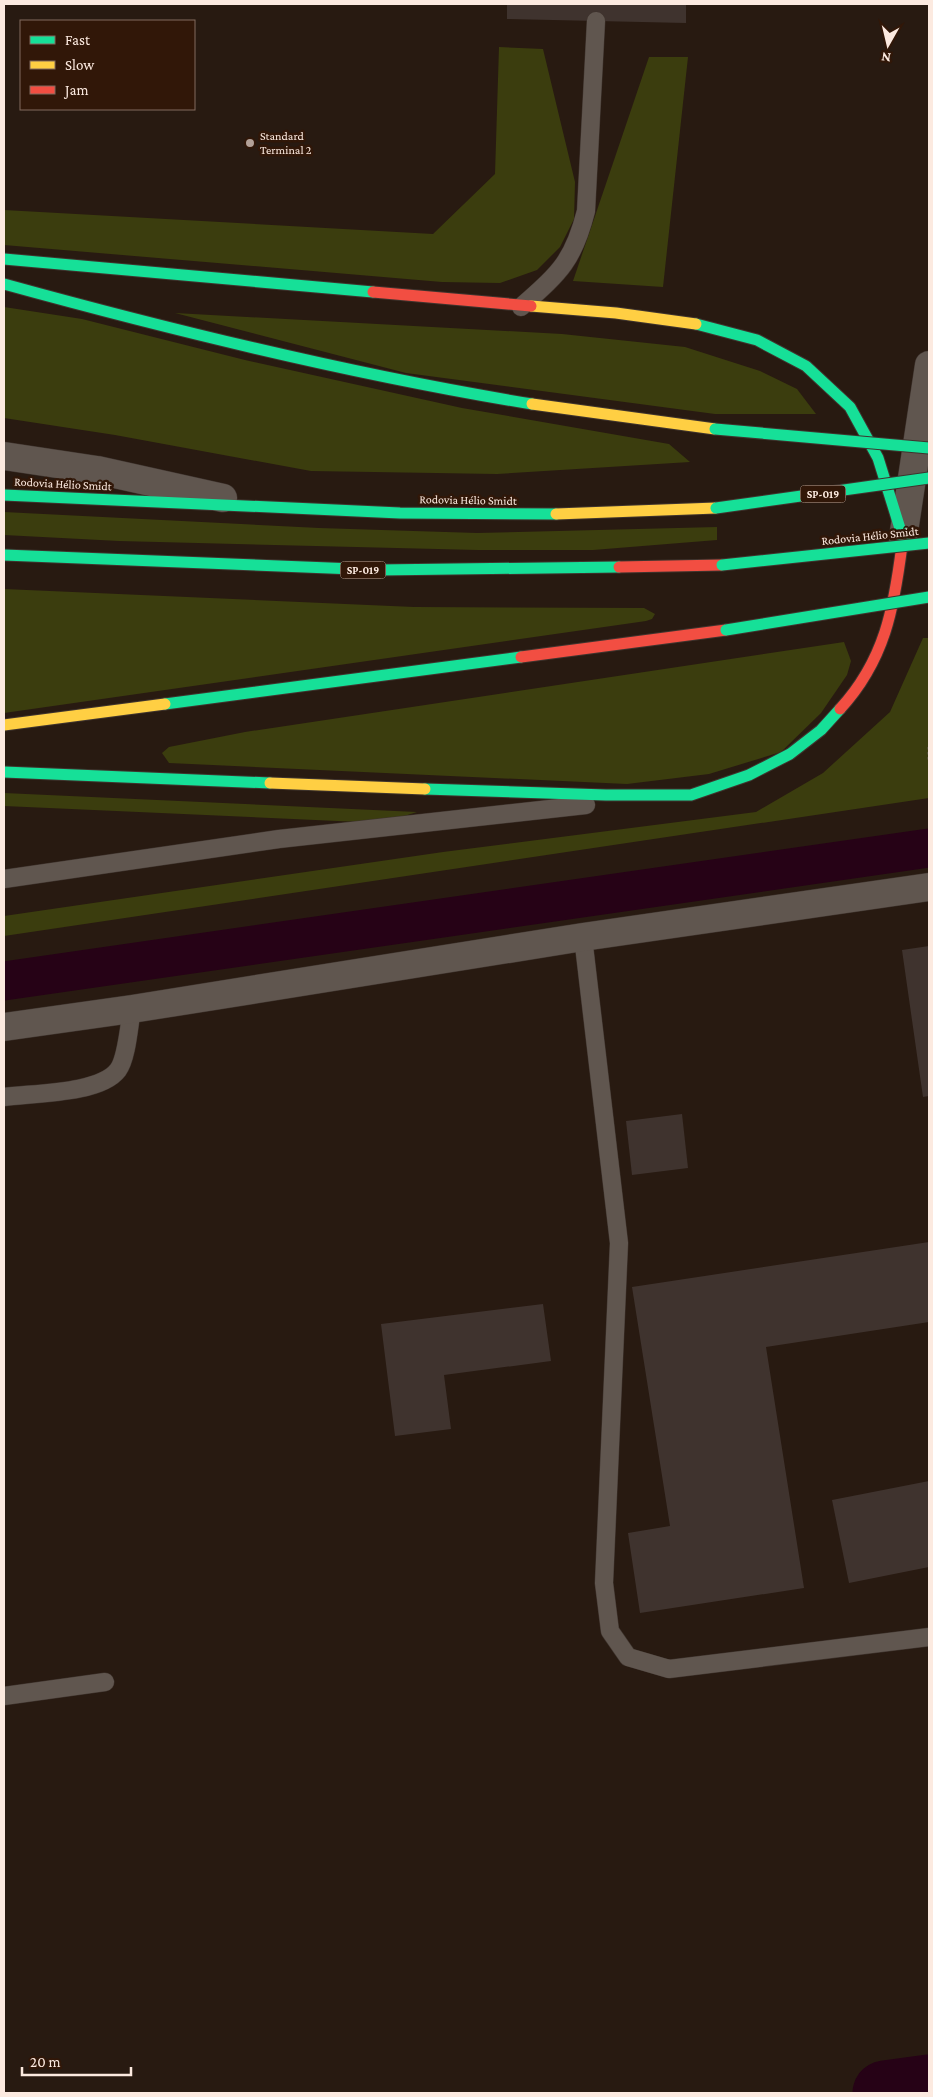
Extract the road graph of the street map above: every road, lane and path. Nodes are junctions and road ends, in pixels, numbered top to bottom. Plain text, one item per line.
1 (596, 21) dead end
2 (4, 259) edge
3 (4, 284) edge
4 (521, 306) junction
5 (929, 365) edge
6 (929, 448) edge
7 (4, 456) edge
8 (929, 478) edge
9 (4, 495) edge
10 (266, 507) junction
11 (903, 538) junction
12 (929, 544) edge
13 (4, 555) edge
14 (929, 597) edge
15 (4, 725) edge
16 (929, 747) edge
17 (929, 761) edge
18 (4, 772) edge
19 (691, 794) junction
20 (4, 879) edge
21 (929, 887) edge
22 (583, 937) junction
23 (132, 1009) junction
24 (4, 1027) edge
25 (4, 1097) edge
26 (929, 1638) edge
27 (104, 1682) dead end
28 (4, 1696) edge

1 - 4 lane
2 - 4 main road
3 - 6 main road, bridge
4 - 11 main road
5 - 11 street
7 - 10 street
8 - 10 main road, Rodovia Hélio Smidt / SP-019, bridge
9 - 10 main road, Rodovia Hélio Smidt / SP-019
11 - 19 main road
12 - 13 main road, Rodovia Hélio Smidt / SP-019, bridge
14 - 15 main road, bridge
16 - 17 path
18 - 19 main road
19 - 20 lane
21 - 22 street
22 - 23 street
22 - 26 lane
23 - 24 street
23 - 25 lane
27 - 28 lane

